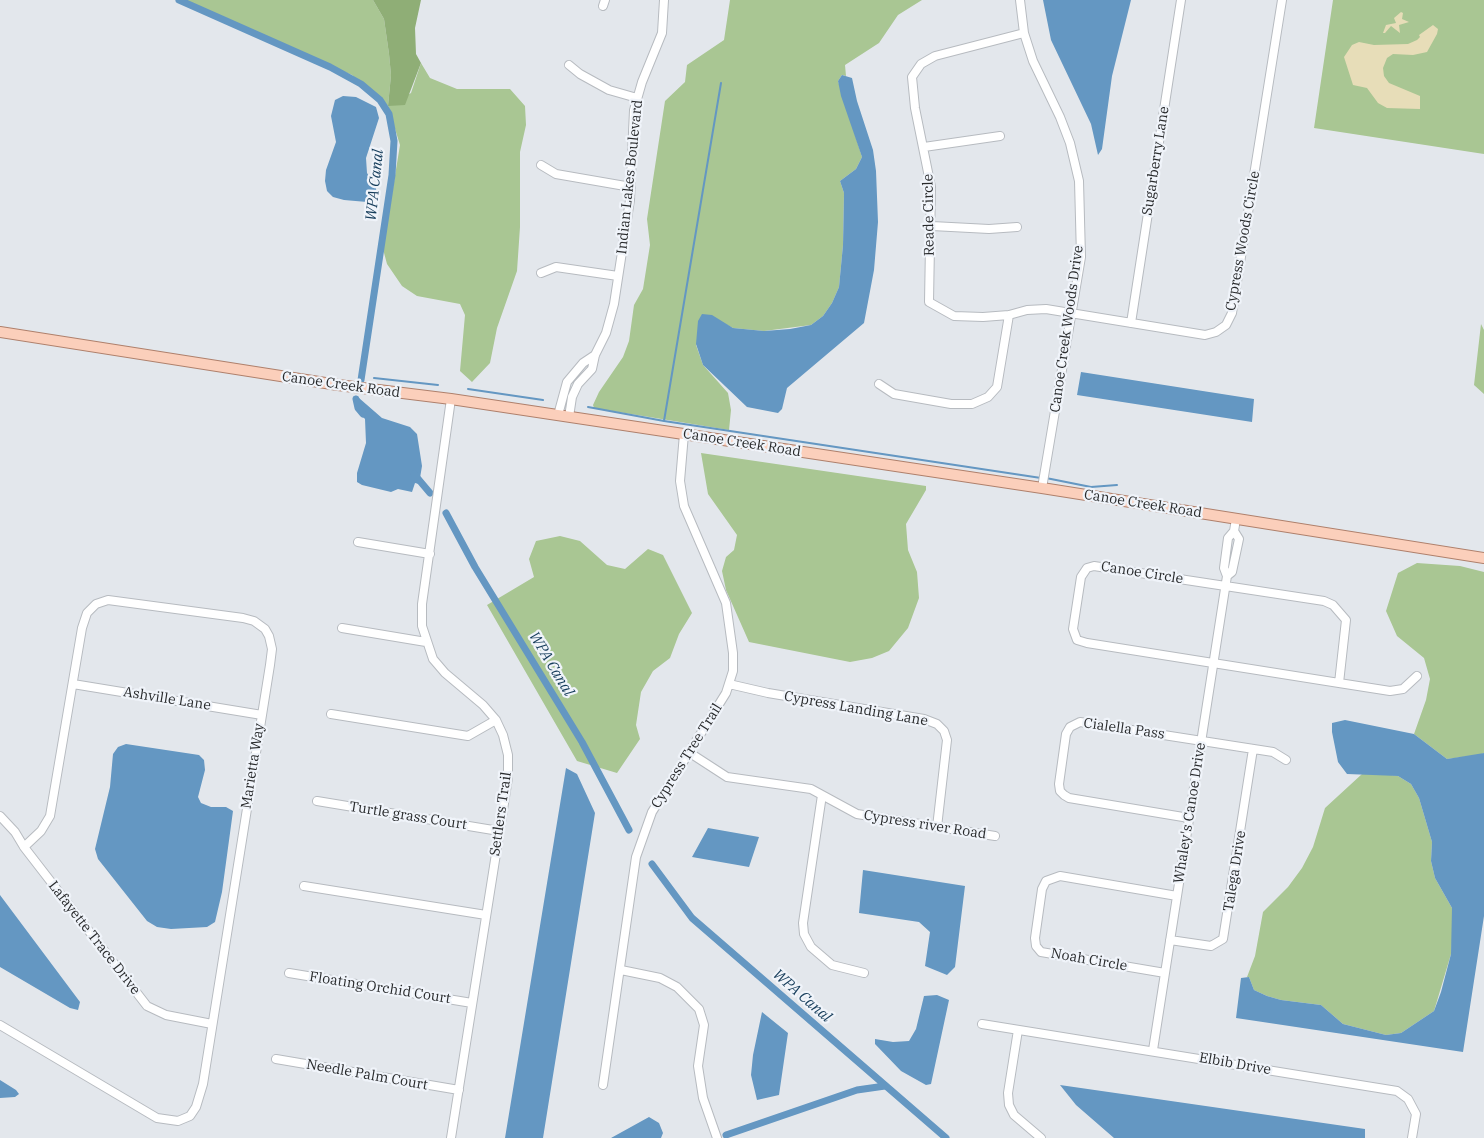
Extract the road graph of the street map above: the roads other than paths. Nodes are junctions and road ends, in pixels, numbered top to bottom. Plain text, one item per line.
1 (664, 0) edge
2 (1020, 0) edge
3 (1181, 0) edge
4 (1280, 1) edge
5 (1024, 33) junction
6 (569, 65) dead end
7 (637, 98) junction
8 (1000, 136) dead end
9 (924, 147) junction
10 (541, 164) dead end
11 (631, 187) junction
12 (932, 226) junction
13 (1017, 227) dead end
14 (541, 273) dead end
15 (618, 276) junction
16 (1072, 312) junction
17 (1008, 315) junction
18 (1131, 323) junction
19 (0, 332) edge
20 (595, 355) junction
21 (879, 384) dead end
22 (451, 399) junction
23 (558, 415) junction
24 (569, 417) junction
25 (684, 434) junction
26 (1042, 488) junction
27 (1236, 519) junction
28 (358, 542) dead end
29 (430, 554) junction
30 (1484, 558) edge
31 (1226, 586) junction
32 (342, 628) dead end
33 (426, 642) junction
34 (1214, 663) junction
35 (1417, 676) dead end
36 (1339, 683) junction
37 (73, 684) junction
38 (729, 684) junction
39 (331, 714) dead end
40 (262, 715) junction
41 (496, 720) junction
42 (1201, 741) junction
43 (1254, 749) junction
44 (690, 753) junction
45 (1286, 760) dead end
46 (822, 794) junction
47 (317, 801) dead end
48 (0, 816) edge
49 (1190, 818) junction
50 (937, 827) junction
51 (499, 831) junction
52 (995, 836) dead end
53 (24, 847) junction
54 (304, 886) dead end
55 (1177, 896) junction
56 (486, 915) junction
57 (1170, 940) junction
58 (621, 970) junction
59 (289, 973) dead end
60 (864, 973) dead end
61 (1166, 973) junction
62 (472, 1003) junction
63 (212, 1024) junction
64 (982, 1024) dead end
65 (0, 1025) edge
66 (1018, 1030) junction
67 (1153, 1050) junction
68 (276, 1059) dead end
69 (603, 1085) dead end
70 (458, 1090) junction
71 (451, 1138) edge
72 (717, 1138) edge
73 (1041, 1138) edge
74 (1412, 1138) edge

1 - 7 street, Indian Lakes Boulevard
2 - 5 street, Canoe Creek Woods Drive
3 - 18 street, Sugarberry Lane
4 - 18 street, Cypress Woods Circle
5 - 9 street, Reade Circle
5 - 16 street, Canoe Creek Woods Drive
6 - 7 street
7 - 11 street, Indian Lakes Boulevard
8 - 9 street
9 - 12 street, Reade Circle
10 - 11 street
11 - 15 street, Indian Lakes Boulevard
12 - 13 street
12 - 17 street, Reade Circle
14 - 15 street
15 - 20 street, Indian Lakes Boulevard
16 - 17 street, Reade Circle
16 - 18 street, Cypress Woods Circle
16 - 26 street, Canoe Creek Woods Drive
17 - 21 street
19 - 22 main road, Canoe Creek Road
20 - 23 street, Indian Lakes Boulevard
20 - 24 street, Indian Lakes Boulevard
22 - 23 main road, Canoe Creek Road
22 - 29 street, Settlers Trail
23 - 24 main road, Canoe Creek Road
24 - 25 main road, Canoe Creek Road
25 - 26 main road, Canoe Creek Road
25 - 38 street, Cypress Tree Trail
26 - 27 main road, Canoe Creek Road
27 - 30 main road, Canoe Creek Road
27 - 31 street, Whaley's Canoe Drive
28 - 29 street
29 - 33 street, Settlers Trail
31 - 34 street, Whaley's Canoe Drive
31 - 34 street, Canoe Circle
31 - 36 street, Canoe Circle
32 - 33 street
33 - 41 street, Settlers Trail
34 - 36 street, Canoe Circle
34 - 42 street, Whaley's Canoe Drive
35 - 36 street, Canoe Circle
37 - 40 street, Ashville Lane
37 - 40 street, Marietta Way
37 - 53 street, Marietta Way
38 - 44 street, Cypress Tree Trail
38 - 50 street, Cypress Landing Lane
39 - 41 street
40 - 63 street, Marietta Way
41 - 51 street, Settlers Trail
42 - 43 street, Cialella Pass
42 - 49 street, Whaley's Canoe Drive
42 - 49 street, Cialella Pass
43 - 45 street, Cialella Pass
43 - 57 street, Talega Drive
44 - 46 street, Cypress river Road
44 - 58 street, Cypress Tree Trail
46 - 50 street, Cypress river Road
46 - 60 street
47 - 51 street, Turtle grass Court
48 - 53 street, Lafayette Trace Drive
49 - 55 street, Whaley's Canoe Drive
50 - 52 street, Cypress river Road
51 - 56 street, Settlers Trail
53 - 63 street, Lafayette Trace Drive
54 - 56 street
55 - 57 street, Whaley's Canoe Drive
55 - 61 street, Noah Circle
56 - 62 street, Settlers Trail
57 - 61 street, Whaley's Canoe Drive
58 - 69 street, Cypress Tree Trail
58 - 72 street
59 - 62 street, Floating Orchid Court
61 - 67 street, Whaley's Canoe Drive
62 - 70 street, Settlers Trail
63 - 65 street, Marietta Way
64 - 66 street, Elbib Drive
66 - 67 street, Elbib Drive
66 - 73 street
67 - 74 street, Elbib Drive
68 - 70 street, Needle Palm Court
70 - 71 street, Settlers Trail

